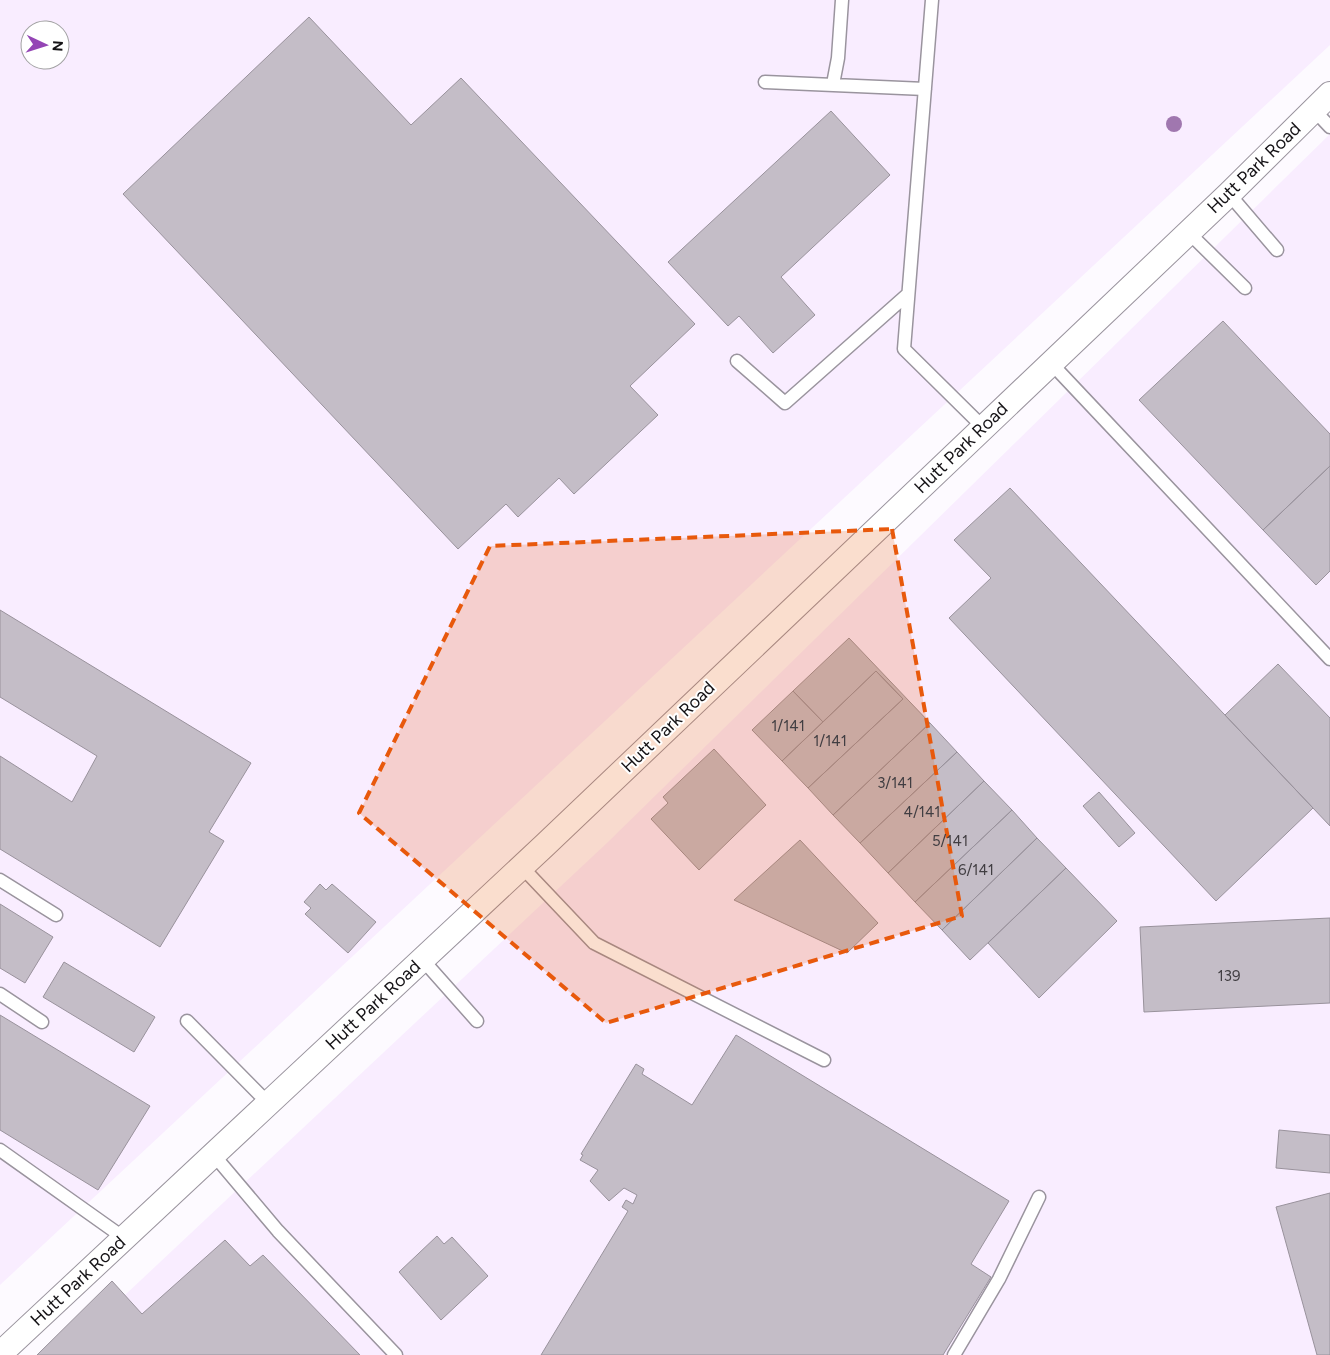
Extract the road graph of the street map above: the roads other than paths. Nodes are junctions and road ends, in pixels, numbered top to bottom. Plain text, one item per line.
1 (842, 0) edge
2 (932, 0) edge
3 (764, 82) dead end
4 (833, 84) junction
5 (925, 89) junction
6 (1322, 102) edge
7 (1330, 127) edge
8 (1229, 194) junction
9 (1188, 232) junction
10 (1276, 250) dead end
11 (1245, 288) dead end
12 (908, 294) junction
13 (738, 361) dead end
14 (1051, 363) junction
15 (983, 427) junction
16 (1330, 659) edge
17 (521, 866) junction
18 (0, 880) edge
19 (56, 916) dead end
20 (422, 959) junction
21 (0, 994) edge
22 (187, 1021) dead end
23 (477, 1021) dead end
24 (42, 1022) dead end
25 (824, 1060) dead end
26 (268, 1104) junction
27 (0, 1150) edge
28 (213, 1154) junction
29 (1038, 1197) dead end
30 (124, 1238) junction
31 (0, 1354) edge
32 (396, 1355) edge
33 (954, 1355) edge

1 - 4 lane
2 - 5 lane
3 - 4 lane
4 - 5 lane
5 - 12 lane
6 - 7 lane
6 - 8 street, Hutt Park Road
8 - 9 street, Hutt Park Road
8 - 10 lane
9 - 11 lane
9 - 14 street, Hutt Park Road
12 - 13 lane
12 - 15 lane
14 - 15 street, Hutt Park Road
14 - 16 lane
15 - 17 street, Hutt Park Road
17 - 20 street, Hutt Park Road
17 - 25 lane
18 - 19 lane
20 - 23 lane
20 - 26 street, Hutt Park Road
21 - 24 lane
22 - 26 lane
26 - 28 street, Hutt Park Road
27 - 30 lane
28 - 30 street, Hutt Park Road
28 - 32 lane
29 - 33 lane
30 - 31 street, Hutt Park Road

